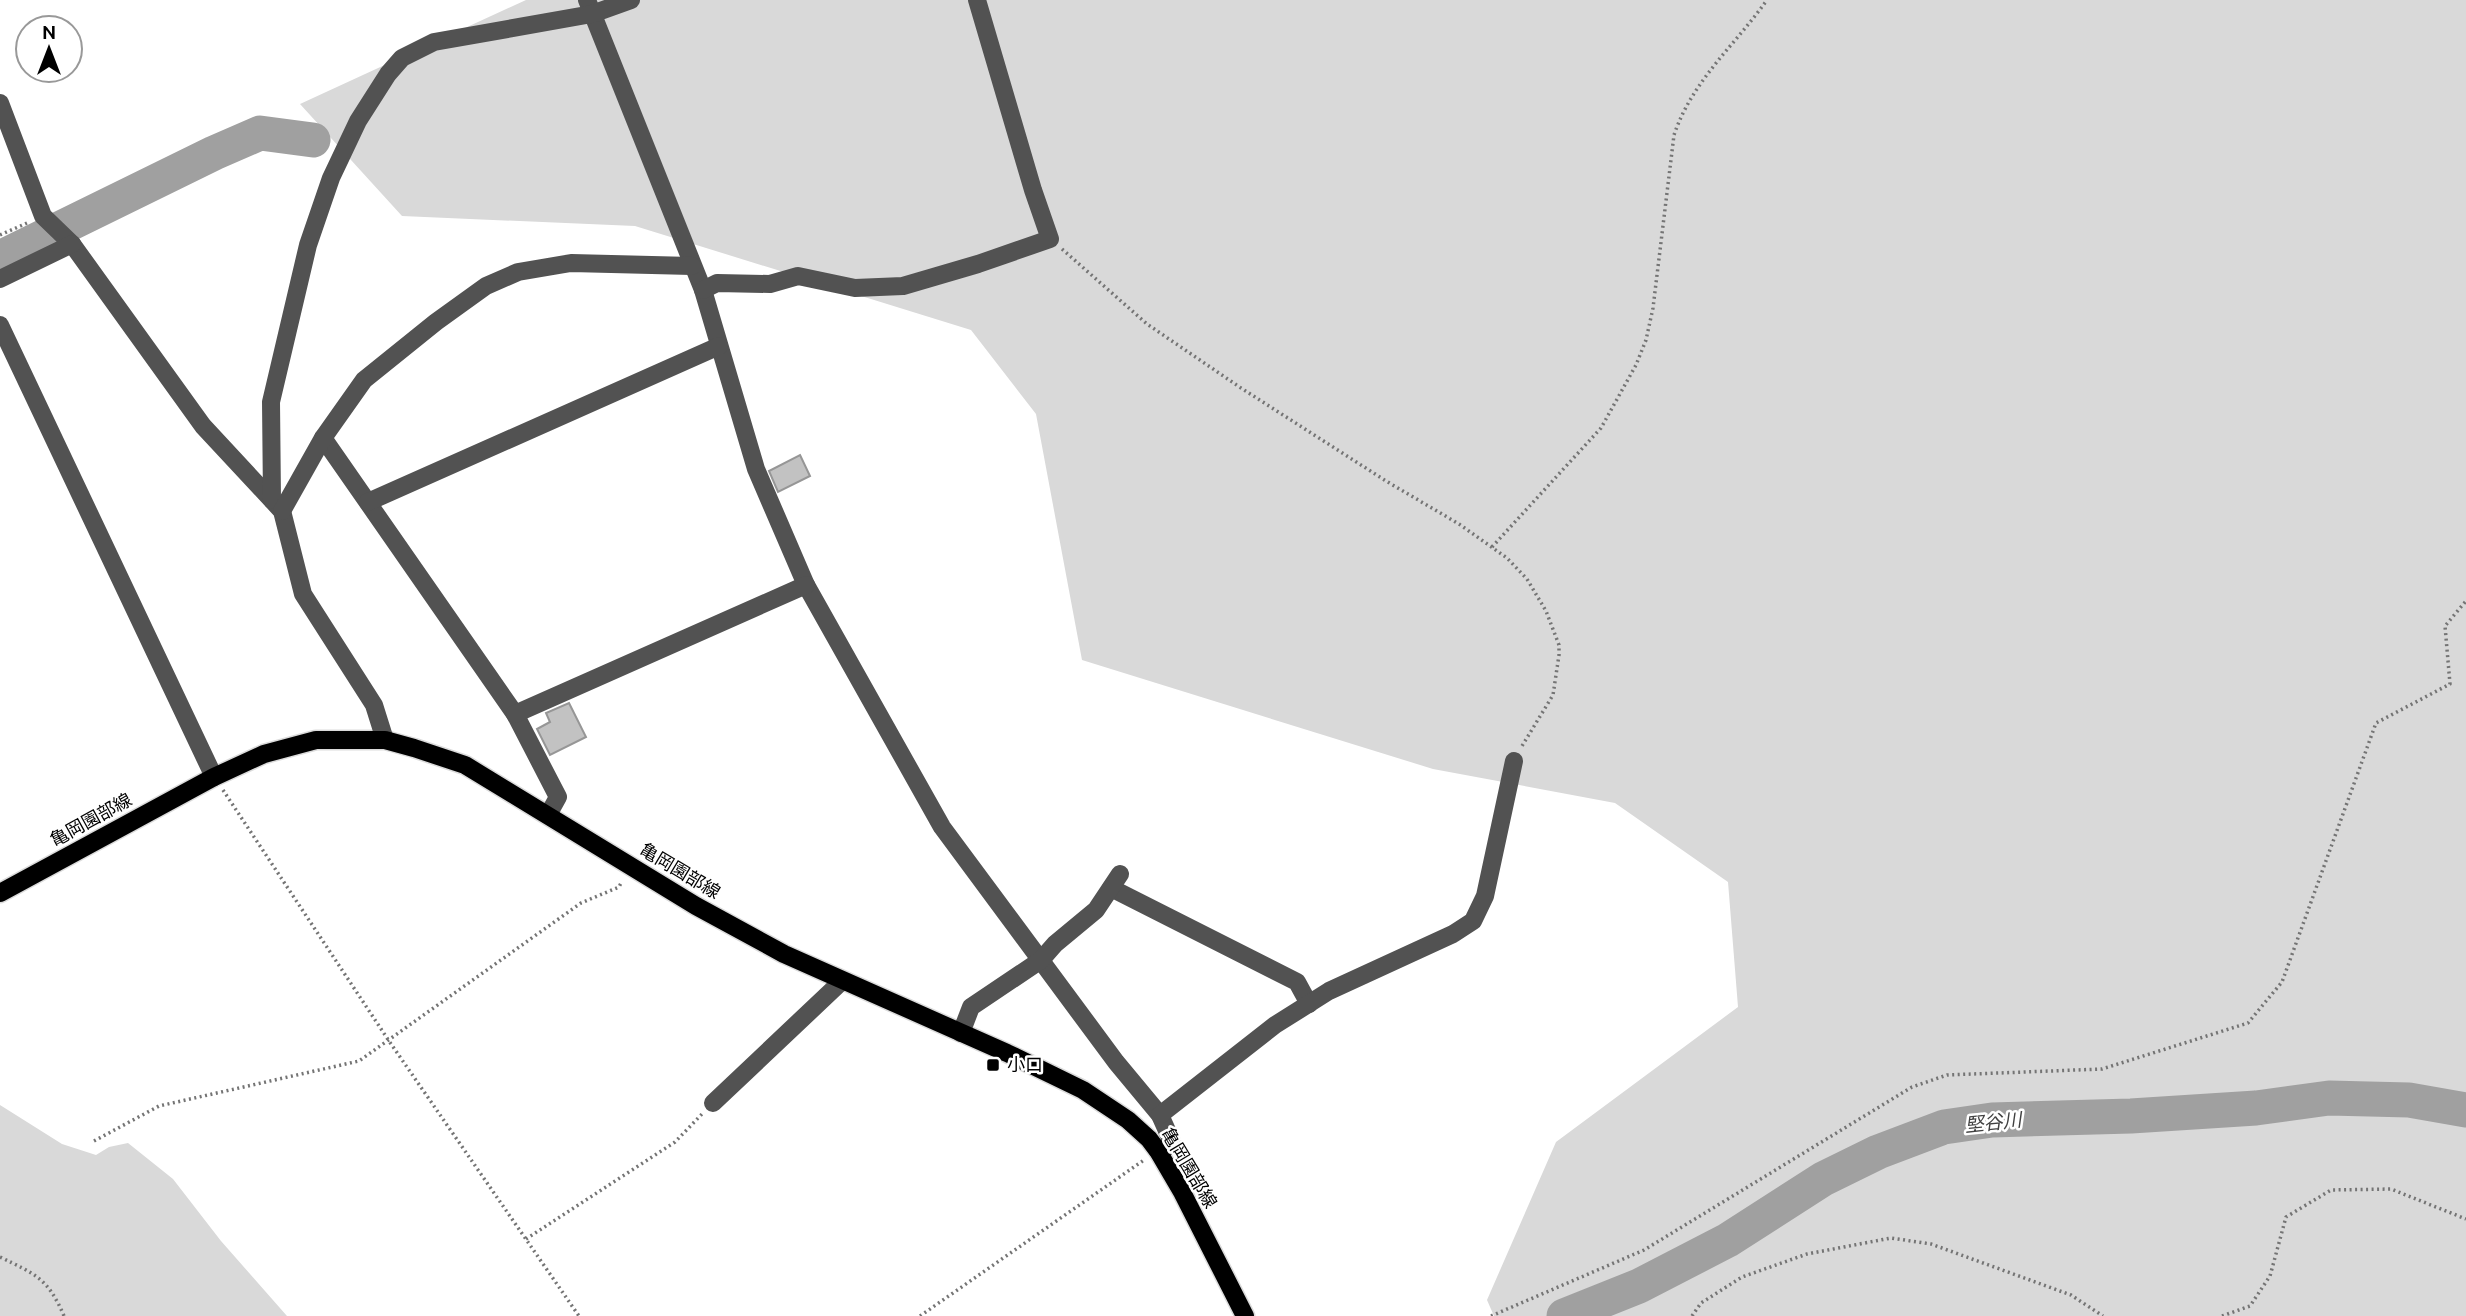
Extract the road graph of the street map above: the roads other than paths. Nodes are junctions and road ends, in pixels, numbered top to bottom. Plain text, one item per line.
1 (631, 0) edge
2 (977, 0) edge
3 (589, 7) edge
4 (0, 103) edge
5 (72, 244) junction
6 (692, 266) junction
7 (0, 279) edge
8 (703, 290) junction
9 (0, 325) edge
10 (719, 346) junction
11 (323, 438) junction
12 (368, 502) junction
13 (277, 505) junction
14 (806, 585) junction
15 (515, 714) junction
16 (385, 740) junction
17 (1514, 761) road end
18 (214, 777) junction
19 (548, 816) junction
20 (0, 893) edge
21 (1041, 960) junction
22 (842, 981) junction
23 (1308, 1004) junction
24 (961, 1033) junction
25 (713, 1103) road end
26 (1160, 1115) junction
27 (1158, 1151) junction
28 (1245, 1316) edge

1 - 3 street
2 - 8 street
3 - 6 street
3 - 13 street
4 - 5 street
5 - 7 street
5 - 13 street
6 - 8 street
6 - 11 street
8 - 10 street
9 - 18 street
10 - 12 street
10 - 14 street
11 - 12 street
11 - 13 street
12 - 15 street
13 - 16 street
14 - 15 street
14 - 21 street
15 - 19 street
16 - 18 main road, 亀岡園部線
16 - 19 main road, 亀岡園部線
17 - 23 street
18 - 20 main road, 亀岡園部線
19 - 22 main road, 亀岡園部線
21 - 23 street
21 - 24 street
21 - 26 street
22 - 24 main road, 亀岡園部線
22 - 25 street
23 - 26 street
24 - 27 main road, 亀岡園部線
26 - 27 street
27 - 28 main road, 亀岡園部線

